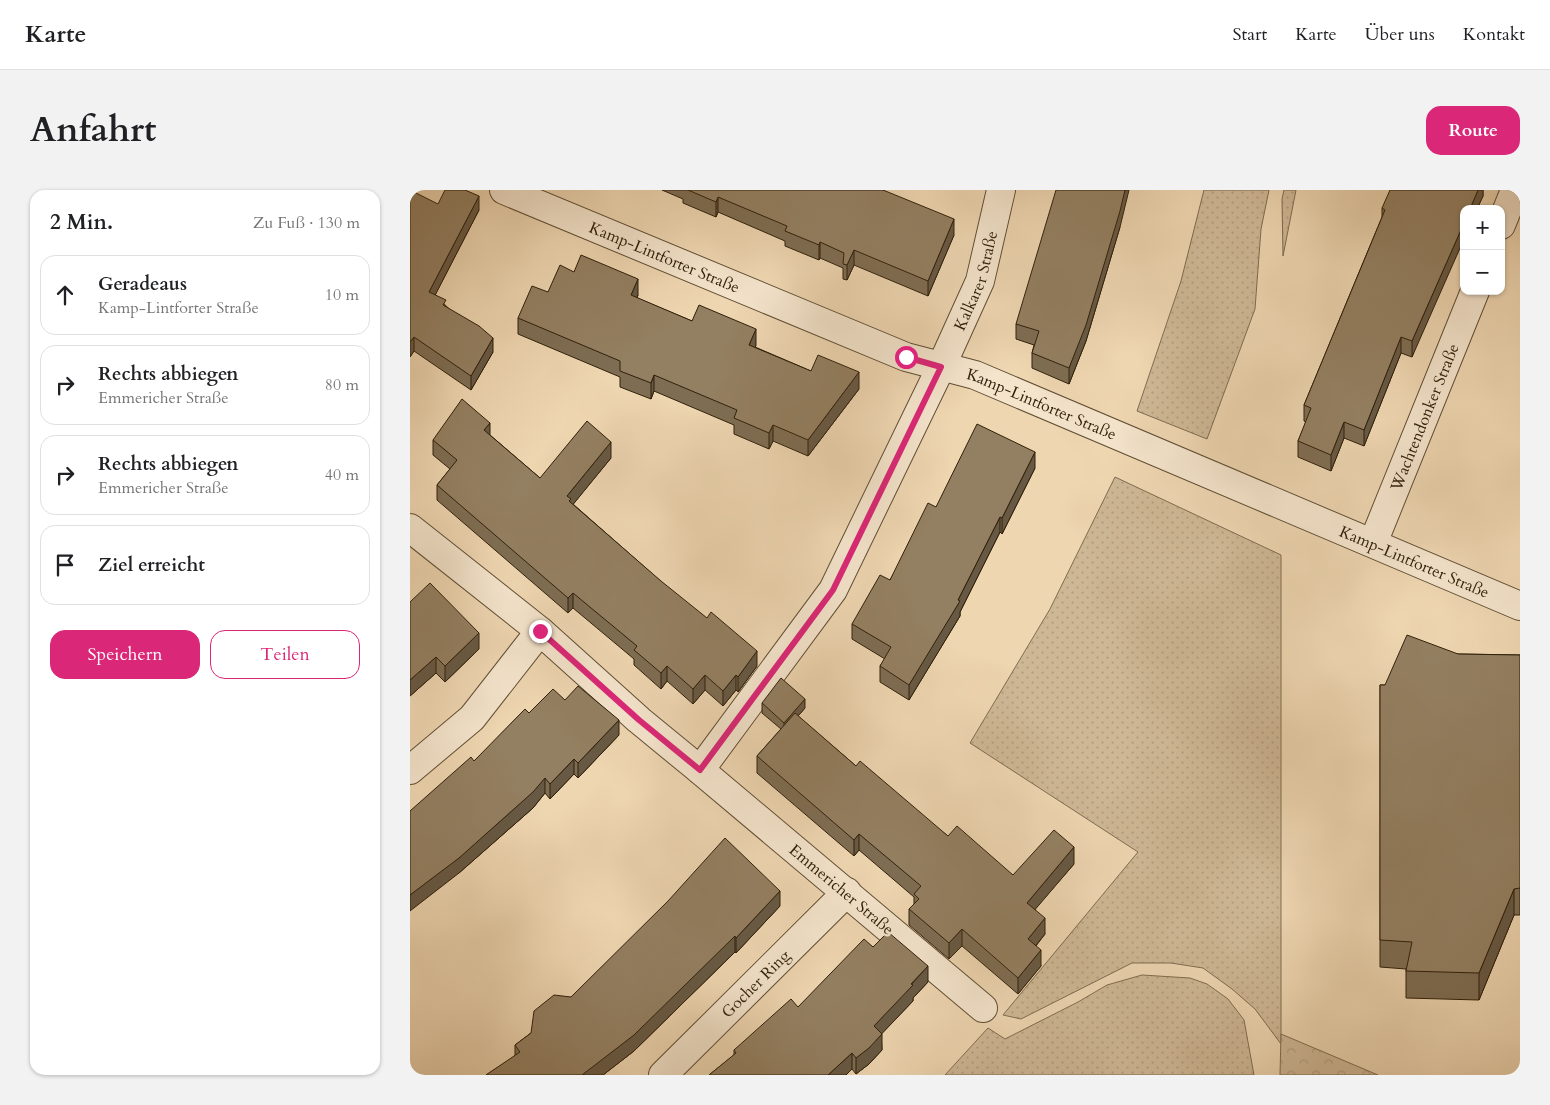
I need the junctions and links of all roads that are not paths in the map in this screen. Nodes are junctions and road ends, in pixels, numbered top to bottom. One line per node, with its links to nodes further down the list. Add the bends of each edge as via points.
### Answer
1 (504, 190): 6 (street, Kamp-Lintforter Straße, via 906,357)
2 (1001, 190): 6 (street, Kalkarer Straße, via 980,281)
3 (1516, 196): 4 (street)
4 (1505, 217)
5 (1472, 295): 8 (street, Wachtendonker Straße)
6 (941, 367): 8 (street, Kamp-Lintforter Straße, via 975,375); 12 (street, via 833,590)
7 (410, 528): 10 (street, Emmericher Straße)
8 (1374, 543): 9 (street, Kamp-Lintforter Straße)
9 (1520, 606)
10 (540, 631): 11 (street, via 472,718); 12 (street, Emmericher Straße)
11 (410, 770)
12 (700, 770): 13 (street, Emmericher Straße)
13 (847, 892): 14 (street, Emmericher Straße); 15 (street, Gocher Ring)
14 (983, 1008)
15 (663, 1075)

